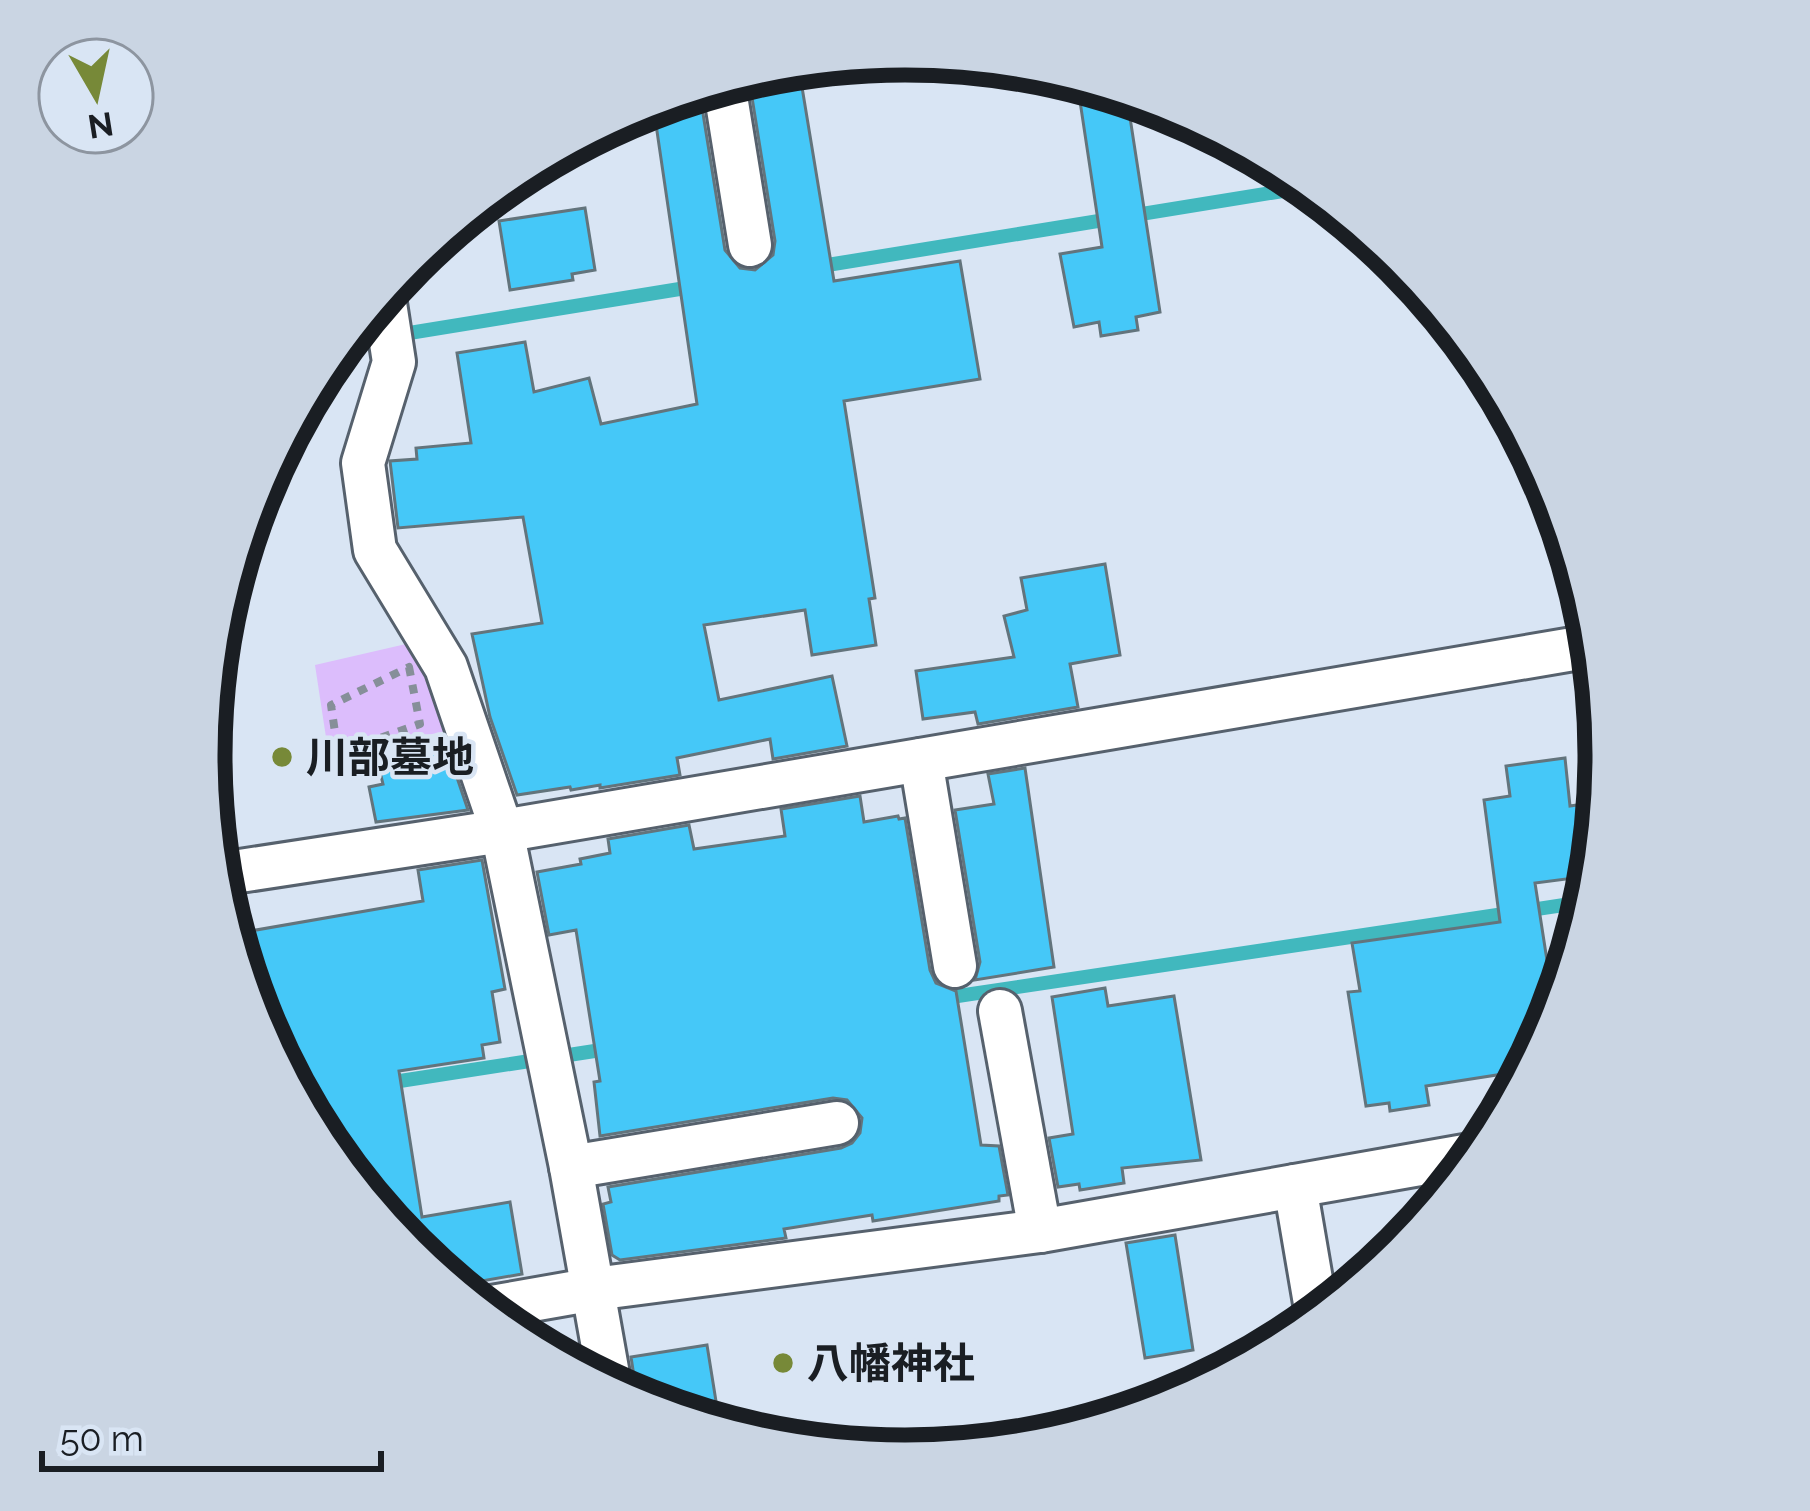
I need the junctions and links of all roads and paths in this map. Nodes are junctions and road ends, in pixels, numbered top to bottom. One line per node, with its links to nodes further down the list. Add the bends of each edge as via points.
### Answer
1 (726, 99): 2 (street)
2 (750, 245)
3 (387, 315): 7 (street, via 394,362 363,463 375,550 446,668)
4 (1577, 648): 6 (street)
5 (420, 724): 5 (path, via 409,667 331,705 337,746)
6 (922, 760): 7 (street); 9 (street)
7 (502, 831): 8 (street); 13 (street)
8 (235, 873)
9 (956, 966)
10 (1000, 1011): 15 (street)
11 (837, 1123): 13 (street)
12 (1454, 1158): 14 (street)
13 (571, 1167): 16 (street)
14 (1295, 1186): 15 (street); 17 (street)
15 (1040, 1231): 16 (street)
16 (594, 1289): 18 (street); 19 (street)
17 (1314, 1298)
18 (505, 1305)
19 (607, 1367)

